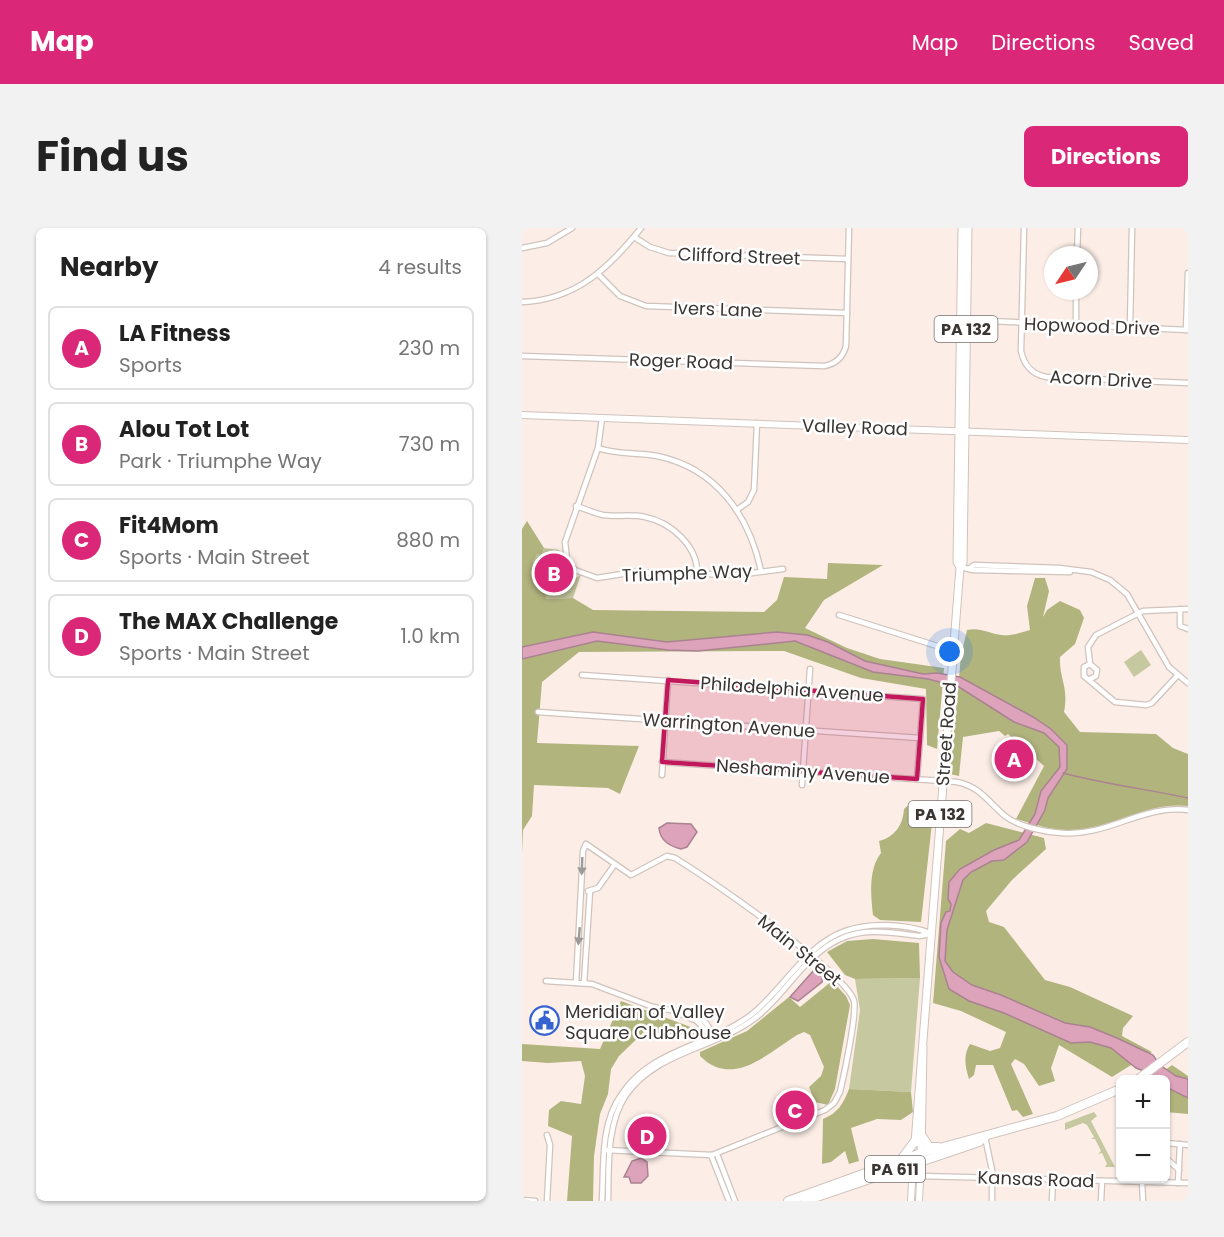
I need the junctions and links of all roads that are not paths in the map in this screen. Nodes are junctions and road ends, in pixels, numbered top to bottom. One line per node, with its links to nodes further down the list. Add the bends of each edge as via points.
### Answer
1 (572, 228): 11 (street, via 547,243)
2 (641, 228): 9 (street)
3 (849, 228): 12 (street)
4 (962, 228): 18 (main road, Street Road / PA 132)
5 (968, 228): 18 (main road, Street Road / PA 132)
6 (1024, 228): 19 (street, Acorn Drive)
7 (1078, 228): 10 (street)
8 (1132, 228): 21 (street)
9 (634, 237): 12 (street, Clifford Street, via 674,254); 14 (street)
10 (1077, 246)
11 (522, 248)
12 (848, 260): 17 (street)
13 (1188, 273): 22 (street)
14 (599, 275): 16 (street, via 568,292); 17 (street, Ivers Lane, via 620,296 646,306)
15 (1076, 300): 20 (street)
16 (522, 302)
17 (847, 313): 23 (street, Roger Road, via 846,346 838,359 824,366)
18 (963, 320): 19 (street, Hopwood Drive); 28 (main road, Street Road / PA 132)
19 (1022, 322): 20 (street, Hopwood Drive); 24 (street, Acorn Drive, via 1023,358 1039,376)
20 (1076, 325): 21 (street, Hopwood Drive)
21 (1130, 327): 22 (street, Hopwood Drive)
22 (1187, 330)
23 (522, 356)
24 (1188, 383)
25 (522, 415): 26 (street, Valley Road)
26 (602, 418): 27 (street, Valley Road); 30 (street, Triumphe Way)
27 (757, 423): 28 (street, Valley Road); 32 (street, via 754,490 748,502)
28 (962, 430): 29 (street, Valley Road); 33 (main road, Street Road / PA 132, via 957,562)
29 (1188, 440)
30 (598, 448): 31 (street, Triumphe Way); 32 (street, via 681,464 715,484)
31 (576, 506): 36 (street, via 601,514 645,517 666,525 689,547); 36 (street, Triumphe Way, via 565,547 569,563 579,573 597,578 634,572)
32 (738, 509): 35 (street, via 750,532)
33 (960, 567): 39 (street, via 1059,568 1098,574 1118,584); 42 (main road, Street Road / PA 132)
34 (783, 569): 35 (street, Triumphe Way)
35 (761, 571): 36 (street, Triumphe Way)
36 (697, 574)
37 (1180, 609): 38 (street); 39 (street); 41 (street, via 1180,626)
38 (1188, 609)
39 (1138, 613): 43 (street, via 1093,638 1088,647); 46 (street)
40 (839, 615): 42 (street)
41 (1188, 629)
42 (953, 651): 59 (main road, Street Road / PA 132)
43 (1090, 664): 47 (street, via 1097,673); 47 (street, via 1083,673)
44 (810, 669): 50 (street)
45 (582, 675): 48 (street, Philadelphia Avenue)
46 (1177, 676): 47 (street, via 1155,701 1146,705 1114,702); 49 (street)
47 (1090, 679)
48 (668, 680): 50 (street, Philadelphia Avenue); 52 (street)
49 (1188, 683)
50 (808, 690): 53 (street); 54 (street, Philadelphia Avenue, via 923,699)
51 (538, 712): 52 (street, Warrington Avenue)
52 (665, 721): 53 (street, Warrington Avenue); 55 (street)
53 (805, 730): 54 (street, Warrington Avenue); 56 (street)
54 (920, 738): 58 (street, Philadelphia Avenue)
55 (662, 762): 56 (street, Neshaminy Avenue); 57 (street)
56 (802, 771): 58 (street, Neshaminy Avenue); 60 (street)
57 (662, 776)
58 (917, 779): 59 (street, Neshaminy Avenue)
59 (943, 781): 61 (street, Neshaminy Avenue, via 974,787 1019,824 1060,833 1083,833 1159,810); 65 (main road, Street Road / PA 132)
60 (802, 785)
61 (1188, 810)
62 (615, 864): 63 (street, one-way to 63, via 586,844); 64 (street, via 600,886); 66 (street, Main Street, via 631,875 667,856 675,858)
63 (583, 888): 64 (street); 68 (street, one-way to 68)
64 (590, 891): 69 (street)
65 (930, 933): 66 (street, via 884,926 857,928 831,937); 77 (main road, Street Road / PA 132)
66 (811, 957): 70 (street, via 757,1017); 84 (street, Main Street, via 846,988 854,1004 838,1096 825,1110)
67 (546, 981): 68 (street)
68 (576, 983): 69 (street)
69 (584, 983): 70 (street, via 696,1015 706,1023)
70 (713, 1038): 82 (street, via 663,1062 638,1081 618,1111)
71 (1188, 1042): 72 (highway)
72 (1144, 1075)
73 (1116, 1091): 74 (highway, PA 611, via 1073,1110)
74 (996, 1134): 76 (highway, PA 611); 83 (street)
75 (547, 1135): 102 (street)
76 (985, 1137): 81 (highway, PA 611); 83 (street); 86 (highway, PA 611, via 979,1142)
77 (918, 1139): 81 (highway); 86 (main road, Street Road / PA 132); 87 (highway)
78 (1170, 1143): 79 (street)
79 (1180, 1144): 80 (street); 90 (street)
80 (1188, 1144)
81 (938, 1148): 86 (highway, PA 611)
82 (608, 1150): 85 (street, Main Street); 103 (street); 104 (street)
83 (989, 1150): 91 (street)
84 (717, 1154): 85 (street, Main Street); 106 (street)
85 (711, 1155): 105 (street)
86 (917, 1158): 87 (highway, PA 611); 89 (highway, PA 611); 92 (street, Street Road)
87 (901, 1160): 107 (highway, PA 611)
88 (1170, 1162): 90 (street)
89 (893, 1170): 92 (highway); 108 (highway, PA 611)
90 (1179, 1170): 98 (street)
91 (993, 1177): 92 (street, Kansas Road); 93 (street, Kansas Road); 111 (street)
92 (916, 1178): 109 (street, Street Road); 110 (street, Street Road)
93 (1053, 1179): 94 (street, Kansas Road); 112 (street)
94 (1102, 1181): 95 (street, Kansas Road); 113 (street)
95 (1116, 1181)
96 (1142, 1183): 114 (street)
97 (1170, 1183): 98 (street, Kansas Road)
98 (1178, 1183): 99 (street, Kansas Road)
99 (1188, 1183)
100 (522, 1200): 101 (street)
101 (535, 1201)
102 (547, 1201)
103 (602, 1201)
104 (608, 1201)
105 (729, 1201)
106 (735, 1201)
107 (788, 1201)
108 (805, 1201)
109 (911, 1201)
110 (919, 1201)
111 (992, 1201)
112 (1052, 1201)
113 (1101, 1201)
114 (1143, 1201)

